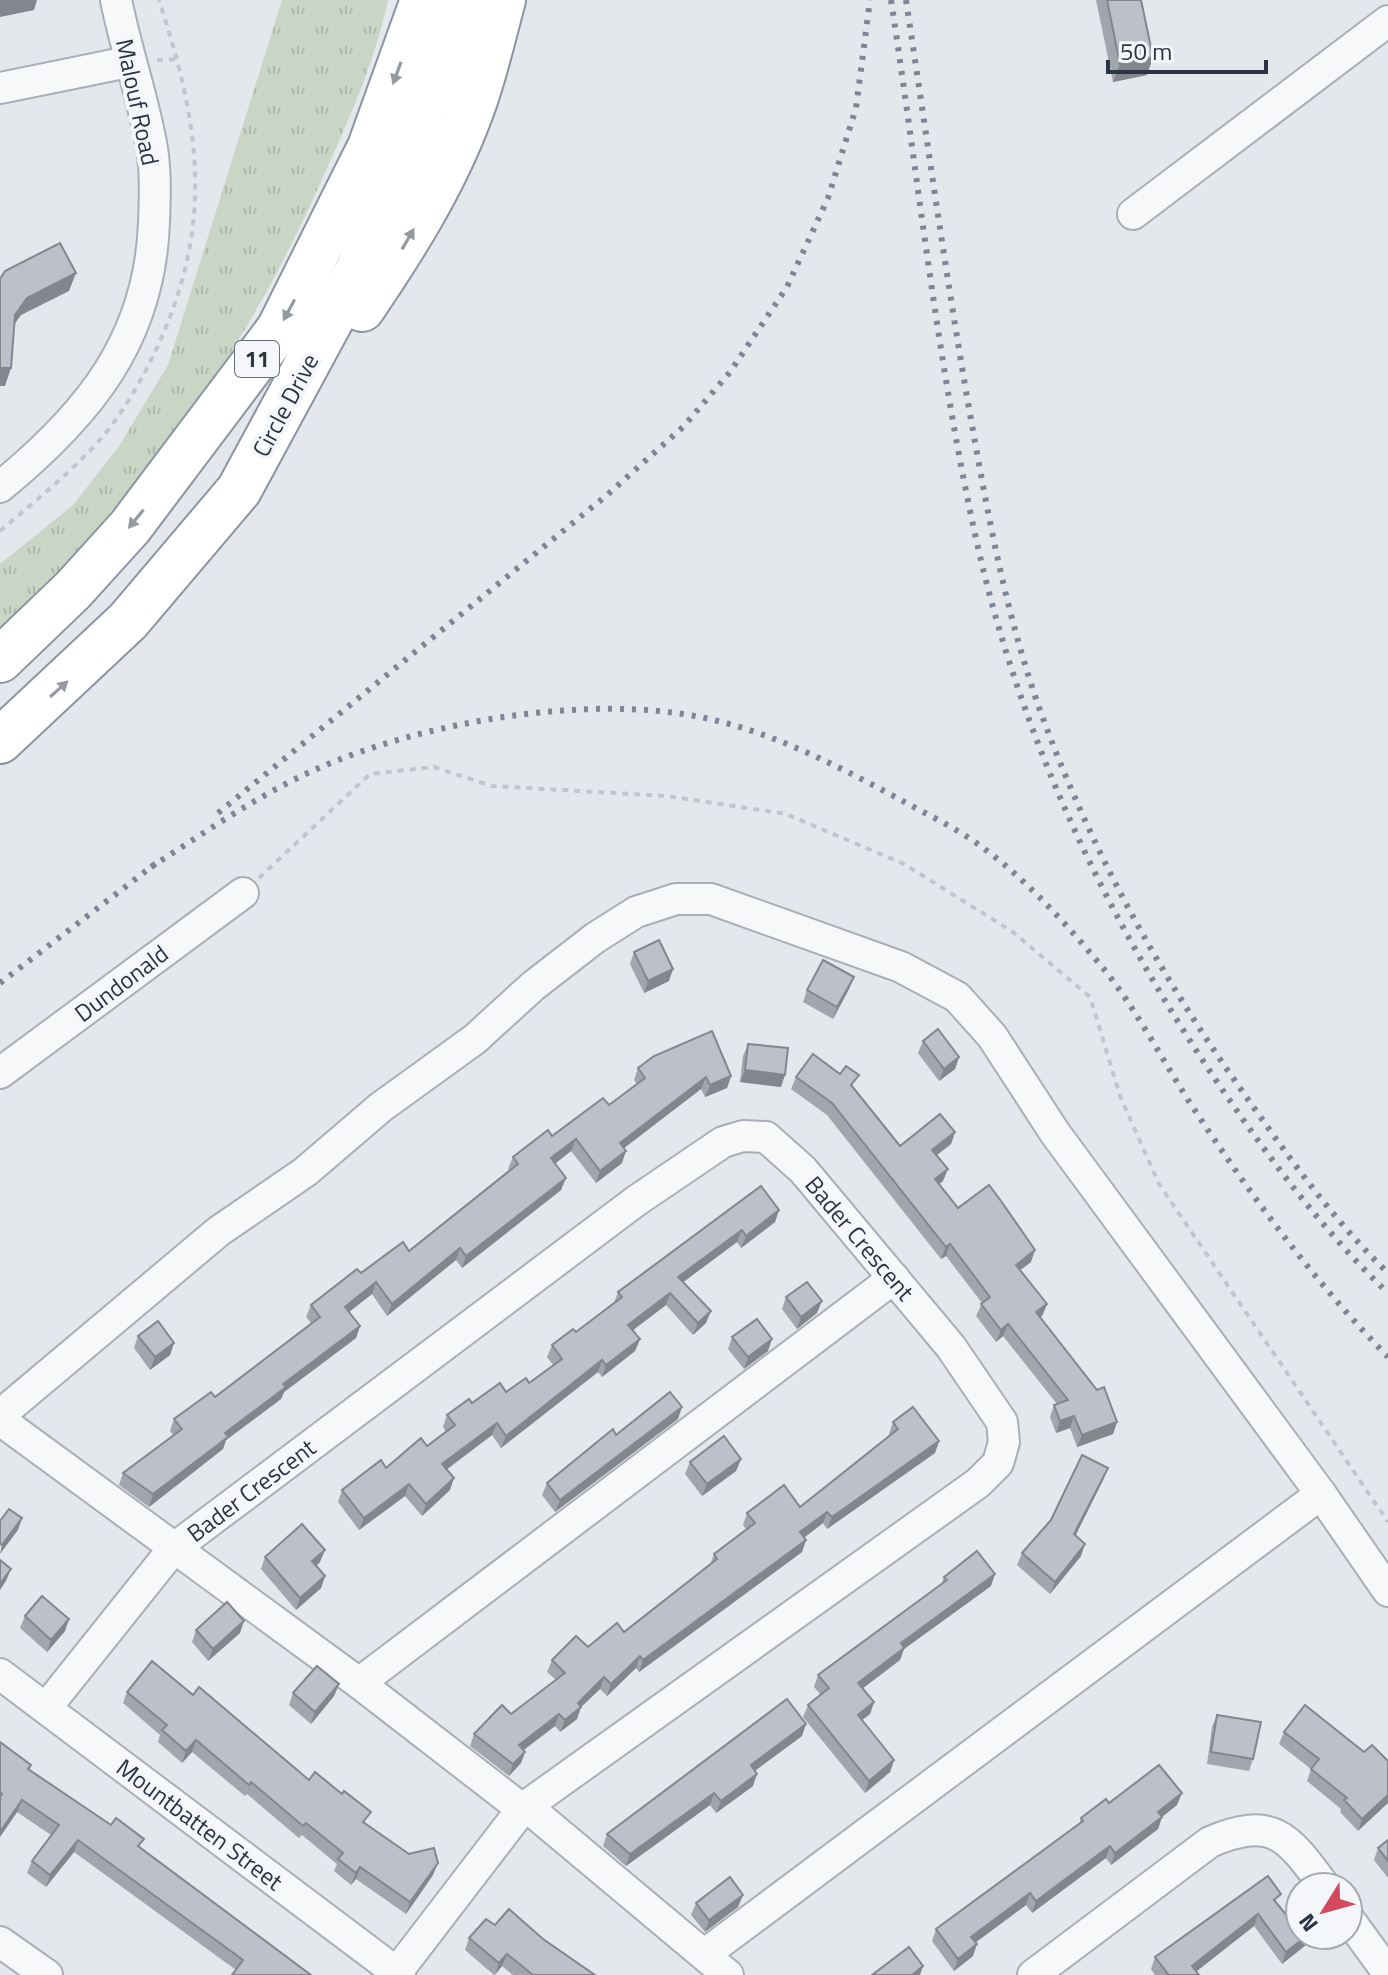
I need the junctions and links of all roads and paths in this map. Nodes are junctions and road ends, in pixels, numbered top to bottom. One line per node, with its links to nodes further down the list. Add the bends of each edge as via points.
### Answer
1 (116, 0): 6 (street, Malouf Road)
2 (423, 0): 11 (highway, Circle Drive / 11, one-way to 11, via 370,147 279,329 130,527)
3 (463, 0): 10 (highway, Circle Drive / 11, via 431,95 359,268)
4 (503, 0): 10 (highway, one-way to 4, via 398,256 444,176 475,100)
5 (1388, 21): 8 (street)
6 (128, 62): 7 (street); 9 (street, Malouf Road, via 151,144 155,201 149,276 120,356 91,400 51,444)
7 (0, 88)
8 (1133, 214)
9 (0, 487)
10 (239, 490): 12 (highway, Circle Drive / 11, one-way to 10, via 128,621)
11 (0, 660)
12 (0, 741)
13 (243, 893): 14 (street, Dundonald); 18 (path, via 370,774 434,767 492,786 667,796 786,814 904,864 1013,932 1090,997 1120,1096 1159,1184)
14 (0, 1073)
15 (894, 1278): 19 (street, Bader Crescent, via 784,1151 766,1137 723,1142 636,1201); 22 (street); 24 (street, Bader Crescent, via 951,1347 1002,1422 998,1463 978,1483)
16 (0, 1418): 17 (street, via 219,1231 305,1172 595,938 636,912 676,899 711,899 901,967 957,997 992,1036 1055,1133); 19 (street)
17 (1321, 1494): 20 (street); 28 (street)
18 (1388, 1522)
19 (173, 1549): 22 (street); 23 (street, Bader Crescent)
20 (1388, 1591)
21 (0, 1674): 23 (street, Mountbatten Street)
22 (359, 1683): 24 (street)
23 (46, 1708): 30 (street, Mountbatten Street)
24 (524, 1808): 28 (street); 30 (street, Bader Crescent)
25 (1312, 1871): 33 (street, via 1283,1837 1240,1829 1210,1842)
26 (1364, 1940): 29 (street)
27 (0, 1942): 31 (street)
28 (705, 1954): 32 (street)
29 (1388, 1973)
30 (399, 1974)
31 (47, 1975)
32 (728, 1975)
33 (1033, 1975)

